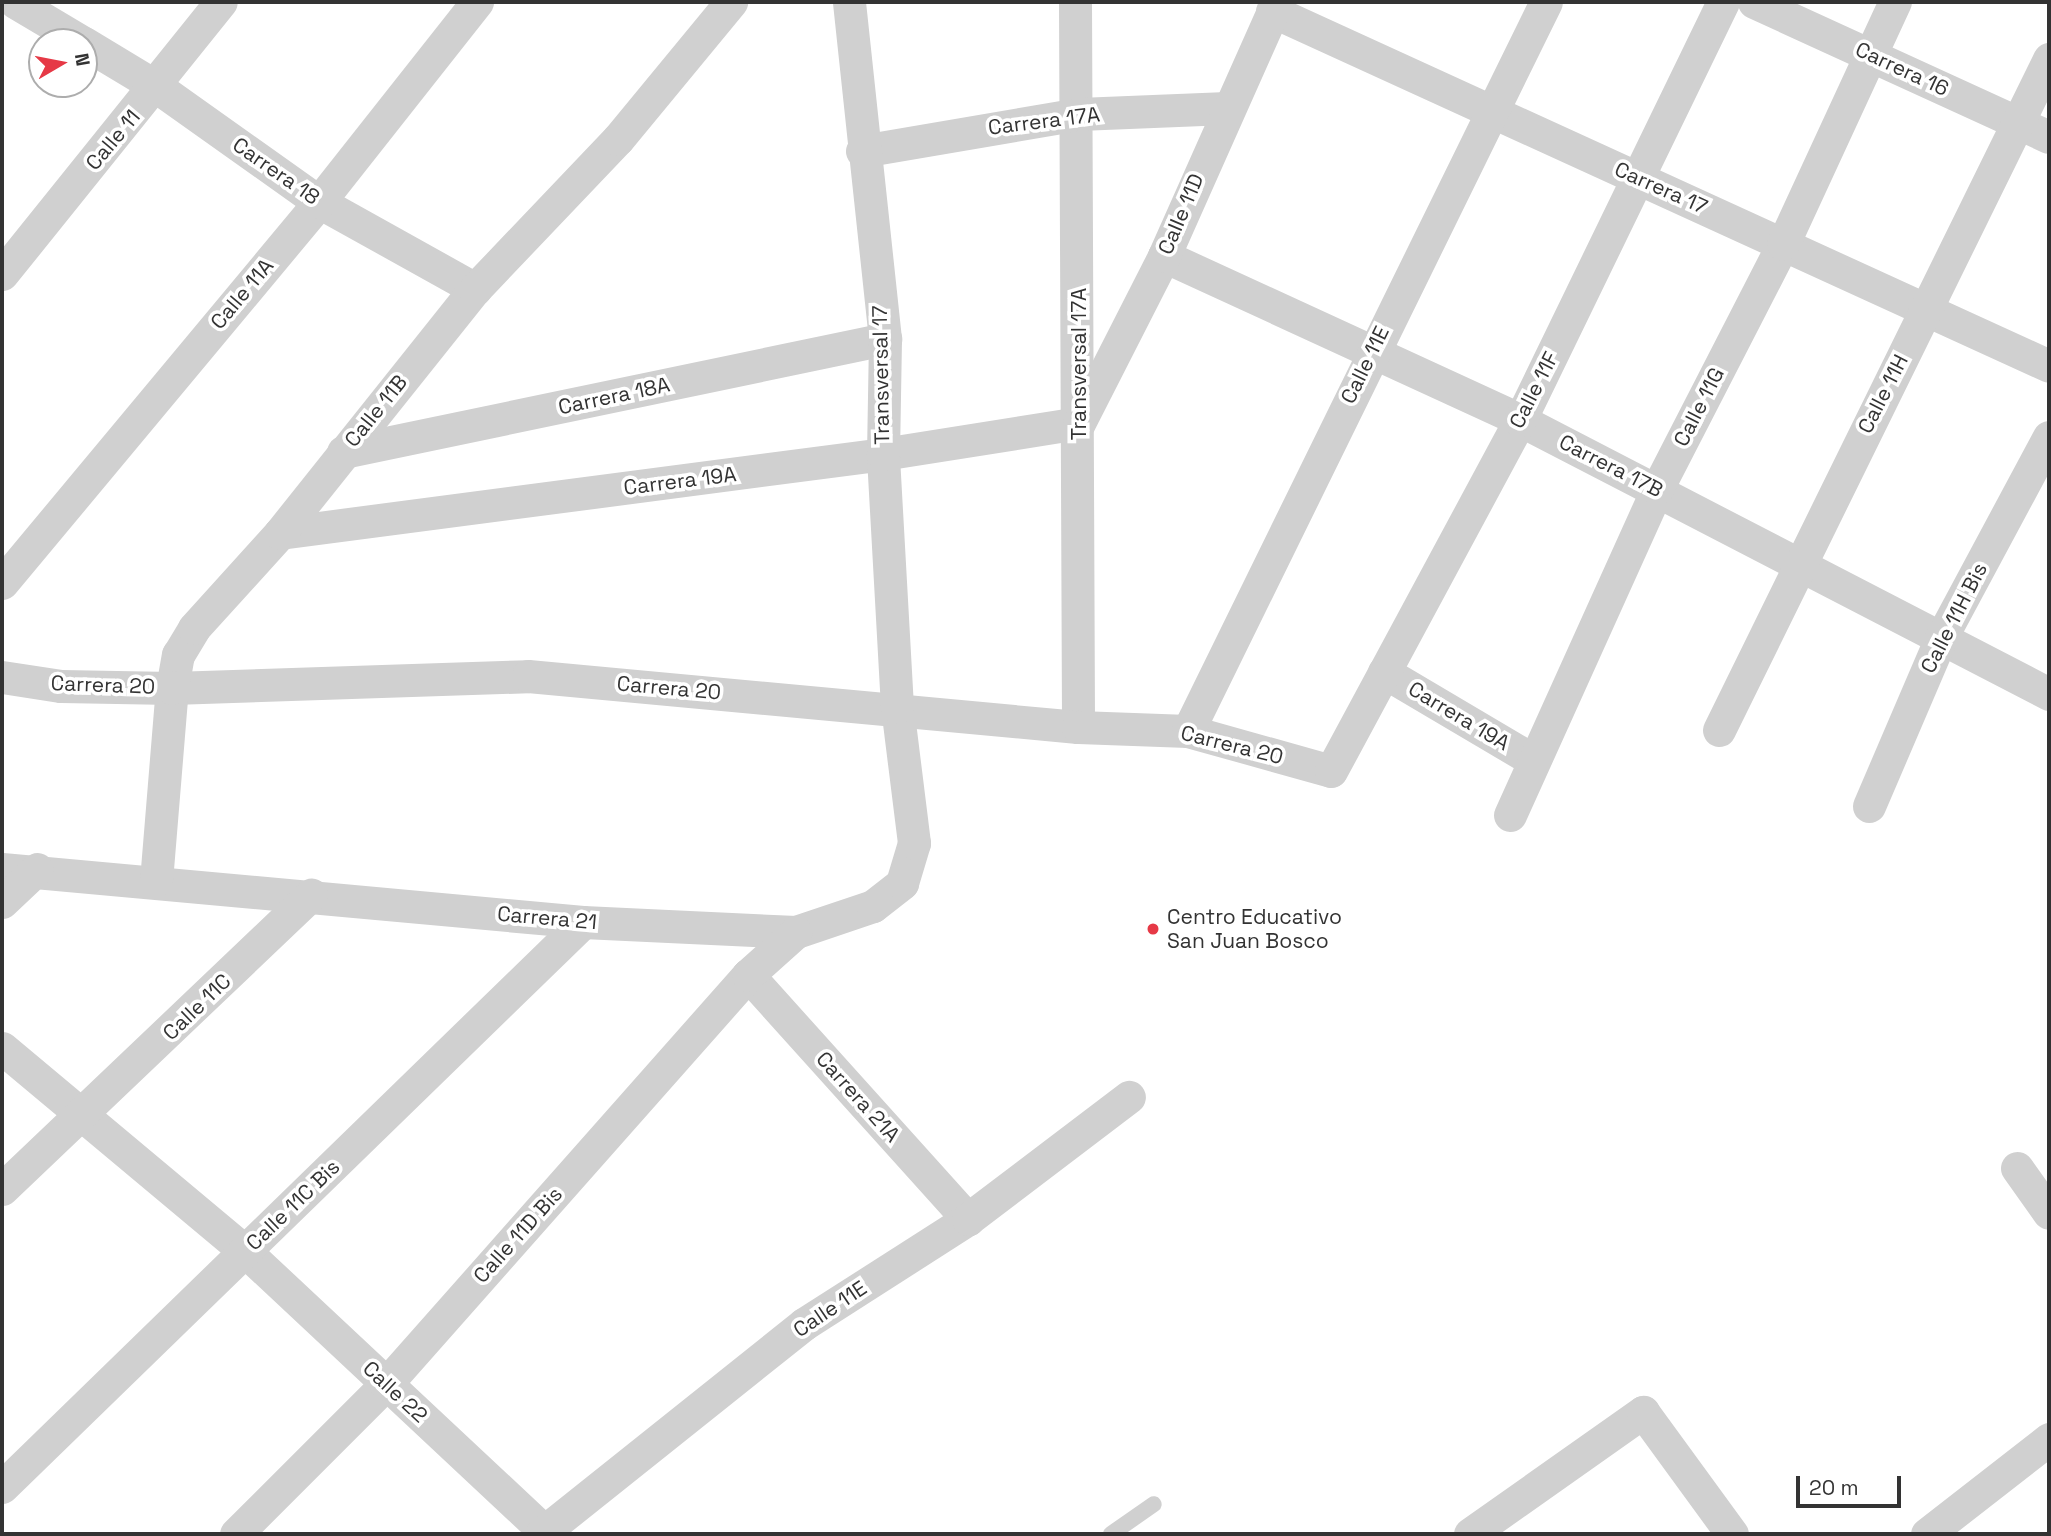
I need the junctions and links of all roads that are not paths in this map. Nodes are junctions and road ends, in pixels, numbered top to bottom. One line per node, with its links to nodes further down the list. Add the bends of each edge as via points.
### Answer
1 (15, 2): 12 (street, Carrera 18)
2 (221, 2): 16 (street, Calle 11)
3 (477, 2): 24 (street, Calle 11A)
4 (731, 2): 28 (street, Calle 11B, via 618,139)
5 (849, 2): 22 (street, Transversal 17)
6 (1075, 2): 19 (street, Transversal 17A)
7 (1546, 2): 18 (street, Calle 11E)
8 (1723, 2): 23 (street, Calle 11F)
9 (1754, 2): 14 (street, Carrera 16)
10 (1895, 2): 14 (street, Calle 11G)
11 (1275, 6): 17 (street, Calle 11D); 18 (street, Carrera 17)
12 (58, 28)
13 (98, 52): 16 (street, Carrera 18)
14 (1871, 55): 20 (street, Carrera 16); 25 (street, Calle 11G)
15 (2049, 60): 20 (street, Calle 11H)
16 (157, 87): 24 (street, Carrera 18); 27 (street, Calle 11)
17 (1227, 108): 19 (street, Carrera 17A); 26 (street, Calle 11D)
18 (1491, 113): 23 (street, Carrera 17); 31 (street, Calle 11E)
19 (1079, 114): 22 (street, Carrera 17A); 34 (street, Transversal 17A)
20 (2020, 124): 21 (street, Carrera 16); 29 (street, Calle 11H)
21 (2049, 137)
22 (862, 151): 30 (street, Transversal 17)
23 (1640, 178): 25 (street, Carrera 17); 33 (street, Calle 11F)
24 (319, 202): 28 (street, Carrera 18); 41 (street, Calle 11A)
25 (1783, 244): 29 (street, Carrera 17); 38 (street, Calle 11G)
26 (1164, 256): 31 (street, Carrera 17B); 34 (street, Calle 11D)
27 (2, 274)
28 (475, 289): 36 (street, Calle 11B)
29 (1927, 309): 32 (street, Carrera 17); 40 (street, Calle 11H)
30 (885, 339): 36 (street, Carrera 18A); 37 (street, Transversal 17)
31 (1370, 353): 33 (street, Carrera 17B); 50 (street, Calle 11E)
32 (2049, 366)
33 (1520, 420): 38 (street, Carrera 17B); 43 (street, Calle 11F)
34 (1079, 423): 37 (street, Carrera 19A); 48 (street, Transversal 17A)
35 (2049, 437): 42 (street, Calle 11H Bis)
36 (343, 452): 39 (street, Calle 11B)
37 (883, 454): 39 (street, Carrera 19A); 47 (street, Transversal 17)
38 (1657, 489): 40 (street, Carrera 17B); 51 (street, Calle 11G)
39 (280, 533): 45 (street, Calle 11B, via 194,628 178,655)
40 (1796, 566): 42 (street, Carrera 17B); 49 (street, Calle 11H)
41 (2, 583)
42 (1941, 638): 46 (street, Carrera 17B); 53 (street, Calle 11H Bis)
43 (1384, 672): 51 (street, Carrera 19A); 52 (street, Calle 11F)
44 (2, 677): 45 (street, Carrera 20, via 61,686)
45 (172, 688): 47 (street, Carrera 20, via 528,676); 57 (street, Calle 11B)
46 (2049, 694)
47 (897, 707): 48 (street, Carrera 20); 61 (street, Carrera 21, via 914,843 902,883 873,906)
48 (1078, 727): 50 (street, Carrera 20)
49 (1719, 730)
50 (1188, 731): 52 (street, Carrera 20)
51 (1533, 760): 54 (street, Calle 11G)
52 (1331, 771)
53 (1869, 806)
54 (1510, 815)
55 (2, 869): 56 (street, Carrera 21)
56 (37, 869): 57 (street, Carrera 21); 59 (street)
57 (156, 881): 58 (street, Carrera 21)
58 (311, 895): 60 (street, Carrera 21); 65 (street, Calle 11C, via 166,1037)
59 (2, 902)
60 (583, 922): 61 (street, Carrera 21); 70 (street, Calle 11C Bis)
61 (796, 932): 62 (street, Calle 11D Bis)
62 (748, 975): 69 (street, Carrera 21A); 71 (street, Calle 11D Bis)
63 (2, 1048): 65 (street)
64 (1129, 1097): 69 (street, Calle 11E)
65 (79, 1112): 67 (street, Calle 11C); 70 (street, Calle 22)
66 (2017, 1168): 68 (street)
67 (2, 1189)
68 (2049, 1213)
69 (968, 1219): 75 (street, Calle 11E, via 804,1324)
70 (246, 1252): 71 (street, Calle 22); 73 (street, Calle 11C Bis)
71 (386, 1384): 75 (street, Calle 22); 76 (street, Calle 11D Bis)
72 (2049, 1439): 80 (street)
73 (2, 1487)
74 (1154, 1504): 77 (lane)
75 (542, 1533)
76 (236, 1534)
77 (1111, 1534)
78 (1470, 1534): 79 (street, via 1643,1412)
79 (1732, 1534)
80 (1927, 1534)

